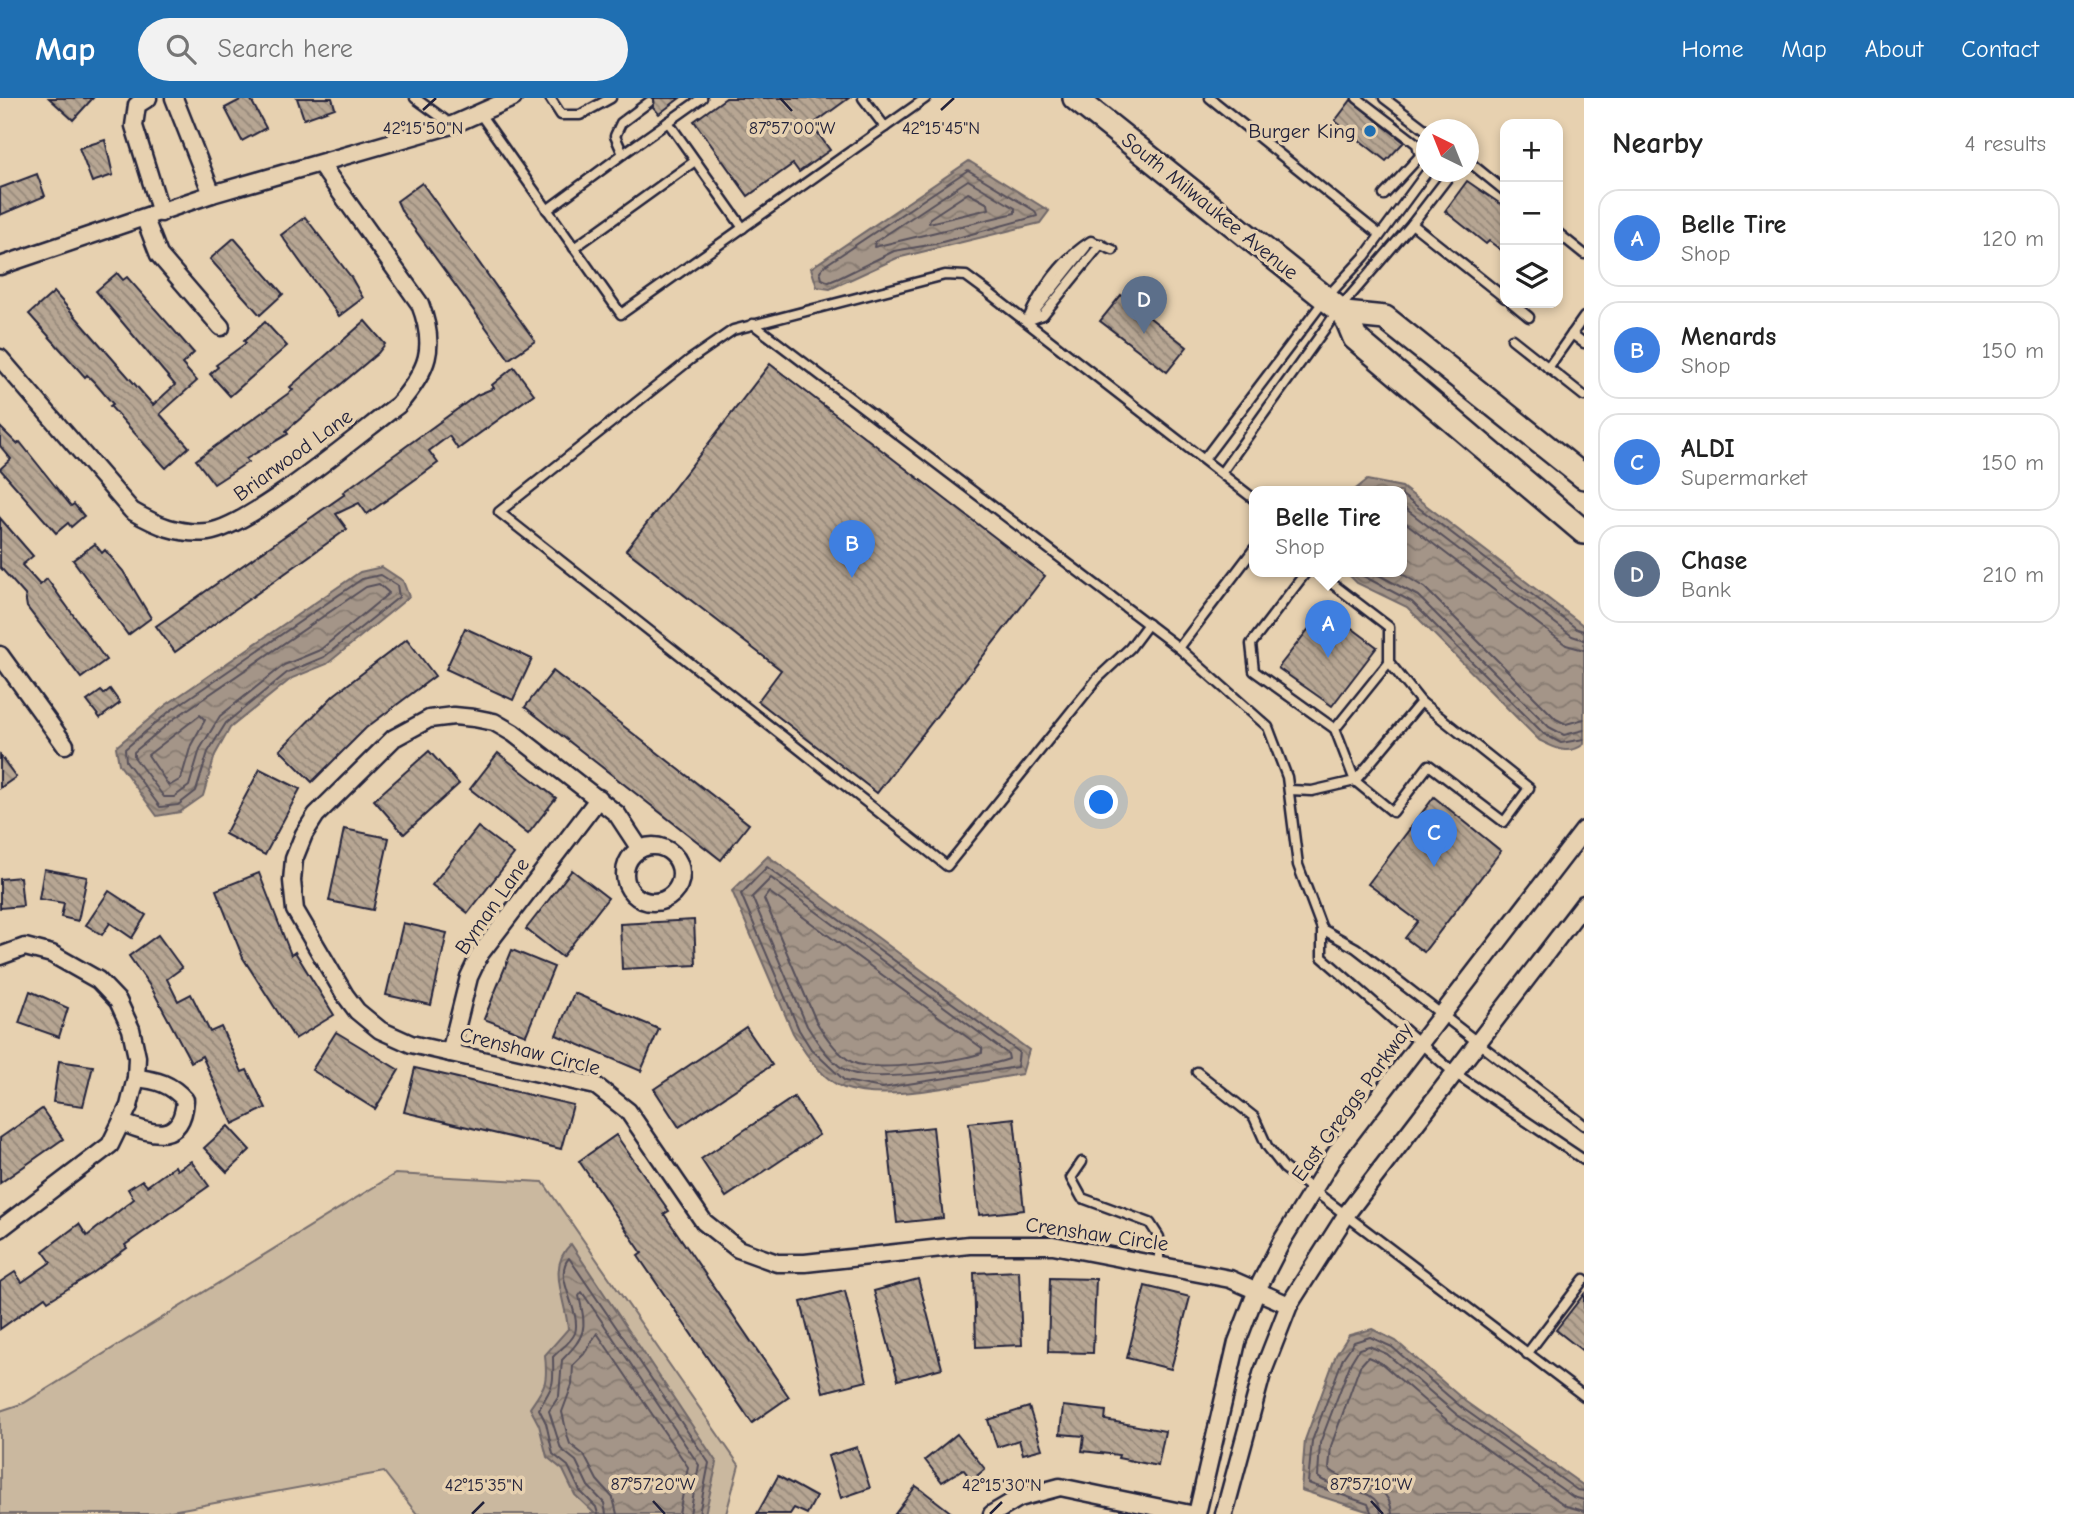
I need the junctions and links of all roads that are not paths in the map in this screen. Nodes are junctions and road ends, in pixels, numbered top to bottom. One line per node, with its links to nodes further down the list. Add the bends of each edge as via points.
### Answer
1 (148, 98): 30 (street, via 137,105 134,126)
2 (174, 98): 27 (street)
3 (415, 98): 18 (lane)
4 (513, 98): 15 (street)
5 (550, 98): 6 (lane, via 561,114 580,115)
6 (611, 98)
7 (702, 98): 16 (lane)
8 (863, 98): 19 (lane)
9 (926, 98): 19 (lane)
10 (1075, 98): 42 (main road, South Milwaukee Avenue)
11 (1210, 98): 34 (lane)
12 (1357, 98): 28 (lane, via 1417,144 1420,156)
13 (1384, 98): 17 (lane)
14 (649, 102): 20 (lane, via 621,122 615,136)
15 (480, 114): 18 (street); 29 (lane)
16 (668, 122): 20 (lane); 21 (lane)
17 (1416, 122)
18 (452, 125): 22 (street)
19 (884, 127): 33 (lane)
20 (623, 154): 29 (lane)
21 (695, 161): 33 (lane); 37 (lane)
22 (321, 165): 27 (street); 52 (street, Briarwood Lane, via 420,304 429,329 428,360 398,405 228,527 208,532 158,527 132,511)
23 (1479, 170): 26 (lane)
24 (1419, 182): 34 (lane)
25 (1444, 182): 32 (lane)
26 (1500, 187)
27 (212, 194): 30 (street)
28 (1384, 195)
29 (547, 210): 37 (lane)
30 (161, 213): 31 (street)
31 (145, 219): 40 (street); 48 (street, via 159,255)
32 (1412, 224): 41 (lane); 42 (lane)
33 (743, 228): 37 (lane, via 621,314)
34 (1379, 234): 42 (lane)
35 (1563, 237): 39 (lane)
36 (1101, 244): 38 (lane); 46 (lane, via 1043,315); 46 (lane, via 1091,241 1074,252 1037,300)
37 (574, 248)
38 (1113, 250)
39 (1584, 254)
40 (0, 266)
41 (1500, 294)
42 (1337, 307): 55 (lane); 56 (lane); 57 (main road, via 1385,318); 59 (main road, South Milwaukee Avenue, via 1355,338)
43 (1518, 308): 44 (lane)
44 (1530, 317)
45 (1584, 317): 49 (lane)
46 (1027, 321): 47 (lane, via 966,276 945,275); 55 (lane)
47 (753, 324): 63 (lane); 63 (lane, via 733,330 691,359 499,512 947,866 1098,678)
48 (221, 327)
49 (1572, 334): 51 (lane); 53 (lane)
50 (1512, 339): 53 (lane)
51 (1584, 343)
52 (0, 358)
53 (1548, 368): 54 (lane)
54 (1584, 396)
55 (1205, 458): 56 (lane)
56 (1222, 472): 58 (lane)
57 (1583, 473)
58 (1249, 494)
59 (1584, 532)
60 (1249, 557): 64 (lane)
61 (1302, 577): 68 (lane, via 1251,644 1254,671)
62 (1324, 577): 66 (lane, via 1390,627)
63 (1148, 624): 64 (lane)
64 (1179, 648): 71 (lane, via 1268,727)
65 (0, 655): 69 (street)
66 (1389, 662): 67 (lane); 68 (lane)
67 (1421, 702): 70 (lane); 70 (lane, via 1529,788 1504,822 1429,765 1393,812)
68 (1335, 729): 70 (lane)
69 (65, 745)
70 (1355, 781): 71 (lane, via 1312,791)
71 (1289, 790): 76 (lane, via 1298,865)
72 (599, 798): 74 (street, Crenshaw Circle, via 617,814); 81 (street, Byman Lane, via 480,954 469,977); 81 (street, Crenshaw Circle, via 494,722 454,716 429,719 394,738 316,815 304,834 292,868 295,909 345,995 380,1030 411,1044)
73 (1584, 830): 78 (street, East Greggs Parkway)
74 (640, 849)
75 (1584, 904): 79 (street)
76 (1322, 929): 78 (lane, via 1356,948); 80 (lane, via 1322,957)
77 (0, 956): 84 (street, via 25,947 52,954 98,980 118,1001 131,1029)
78 (1443, 1014): 79 (lane); 80 (street, East Greggs Parkway)
79 (1477, 1042): 83 (street); 86 (lane)
80 (1419, 1045): 83 (lane); 89 (street, East Greggs Parkway)
81 (450, 1053): 92 (street, Crenshaw Circle, via 596,1086 628,1111 704,1222 738,1249 777,1264 1014,1243 1053,1245)
82 (1197, 1072): 89 (lane, via 1254,1117 1284,1168)
83 (1454, 1072): 87 (lane); 90 (street)
84 (136, 1078): 85 (street); 85 (street, via 174,1088 186,1100 184,1116 170,1131 156,1135)
85 (122, 1123): 91 (street, via 110,1145)
86 (1584, 1125)
87 (1584, 1160)
88 (1082, 1162): 92 (lane, via 1071,1178 1082,1198 1150,1223 1159,1237)
89 (1312, 1190): 90 (lane); 94 (street, East Greggs Parkway)
90 (1346, 1216): 95 (street); 96 (lane)
91 (0, 1229)
92 (1159, 1265): 94 (street, Crenshaw Circle, via 1205,1272)
93 (1584, 1279): 96 (lane)
94 (1258, 1290): 95 (street, Crenshaw Circle); 100 (street, East Greggs Parkway, via 1224,1388)
95 (1289, 1306): 101 (street, via 1262,1374)
96 (1527, 1354): 97 (lane)
97 (1584, 1396)
98 (992, 1514): 99 (street, via 1018,1498 1060,1487)
99 (1190, 1514)
100 (1197, 1514)
101 (1224, 1514)

